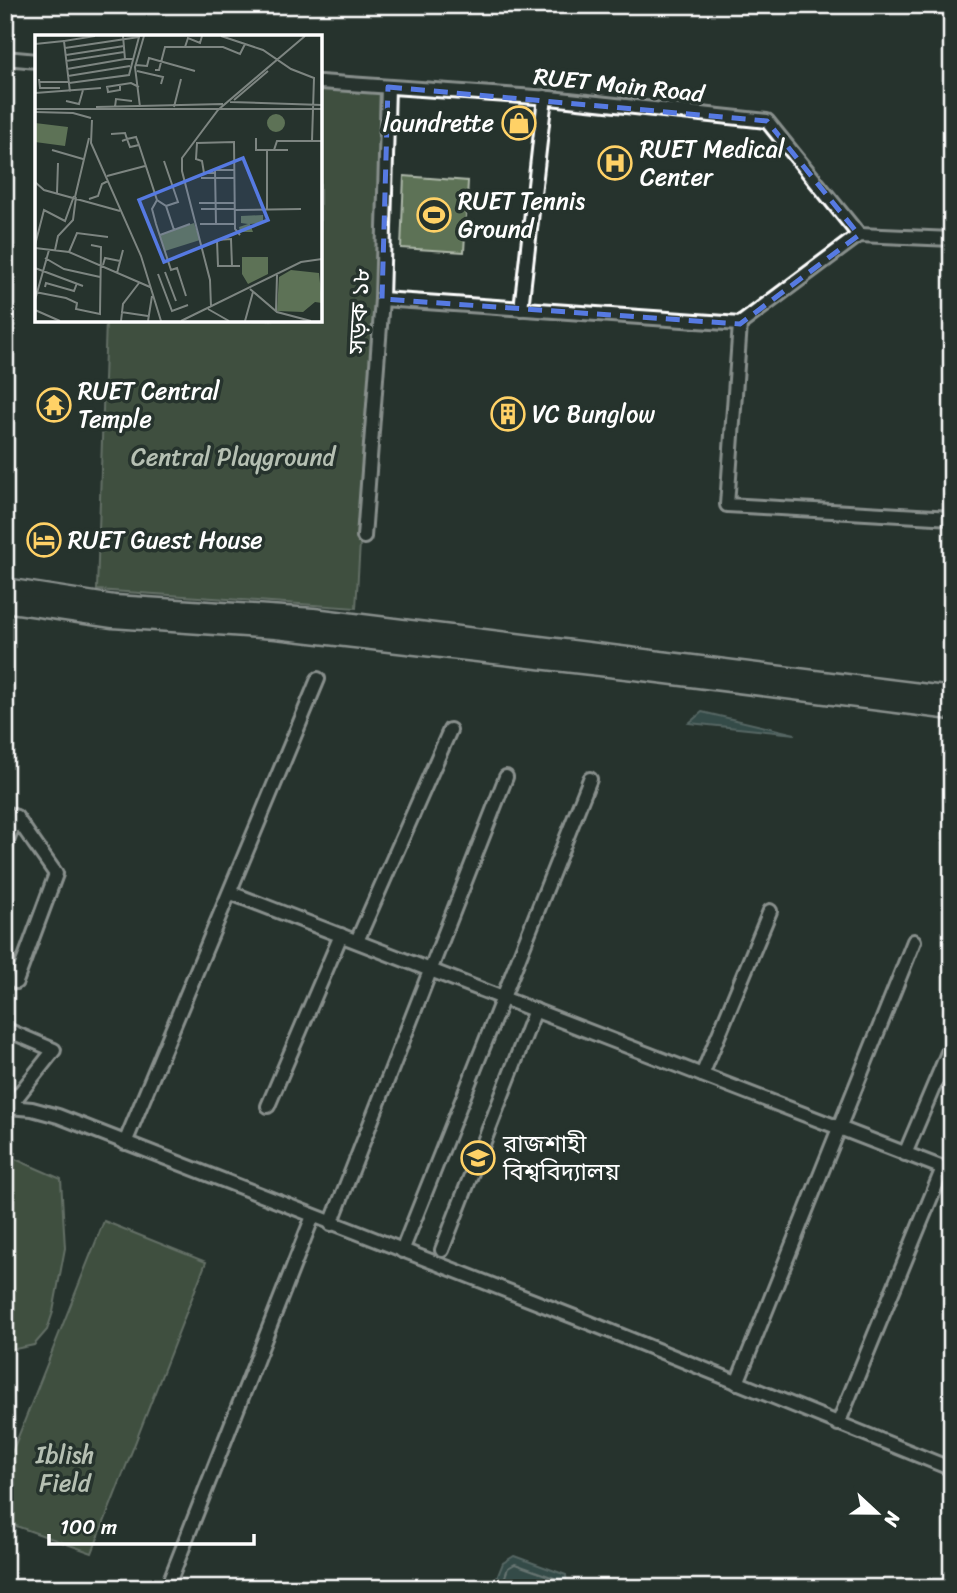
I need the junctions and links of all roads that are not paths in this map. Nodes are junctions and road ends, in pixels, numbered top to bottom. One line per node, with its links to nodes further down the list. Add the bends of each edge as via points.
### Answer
1 (5, 58): 2 (street)
2 (35, 61)
3 (322, 82): 4 (street, RUET Main Road)
4 (387, 87): 5 (street, RUET Main Road); 8 (street, সড়ক ১৮)
5 (545, 97): 6 (street, RUET Main Road, via 767,121); 9 (street)
6 (859, 235): 7 (street); 10 (street)
7 (952, 239)
8 (382, 299): 9 (street); 12 (street, সড়ক ১৮)
9 (521, 309): 10 (street)
10 (740, 324): 11 (street, via 727,505)
11 (952, 518)
12 (364, 537)
13 (5, 588): 16 (main road, via 114,605 313,618)
14 (5, 602): 17 (main road, via 113,618 276,629)
15 (318, 679): 23 (street)
16 (952, 697)
17 (952, 710)
18 (450, 730): 27 (street)
19 (506, 777): 28 (street)
20 (590, 779): 30 (street)
21 (11, 815): 22 (street); 29 (street, via 56,874)
22 (5, 846)
23 (231, 893): 25 (street); 38 (street)
24 (770, 911): 34 (street)
25 (341, 935): 27 (street); 35 (street)
26 (914, 941): 37 (street)
27 (357, 942): 28 (street)
28 (430, 970): 30 (street); 41 (street)
29 (16, 982)
30 (503, 998): 31 (street); 43 (street)
31 (535, 1010): 34 (street); 42 (street)
32 (5, 1029): 36 (street, via 54,1050)
33 (952, 1043): 39 (street)
34 (702, 1075): 37 (street)
35 (268, 1106)
36 (7, 1108): 38 (street, via 58,1116)
37 (839, 1128): 39 (street); 44 (street)
38 (125, 1143): 40 (street)
39 (905, 1154): 45 (street, via 943,1168)
40 (313, 1216): 41 (street); 47 (street)
41 (331, 1224): 43 (street)
42 (442, 1250)
43 (402, 1251): 44 (street)
44 (737, 1383): 45 (street)
45 (838, 1424): 46 (street)
46 (952, 1469)
47 (167, 1588)

